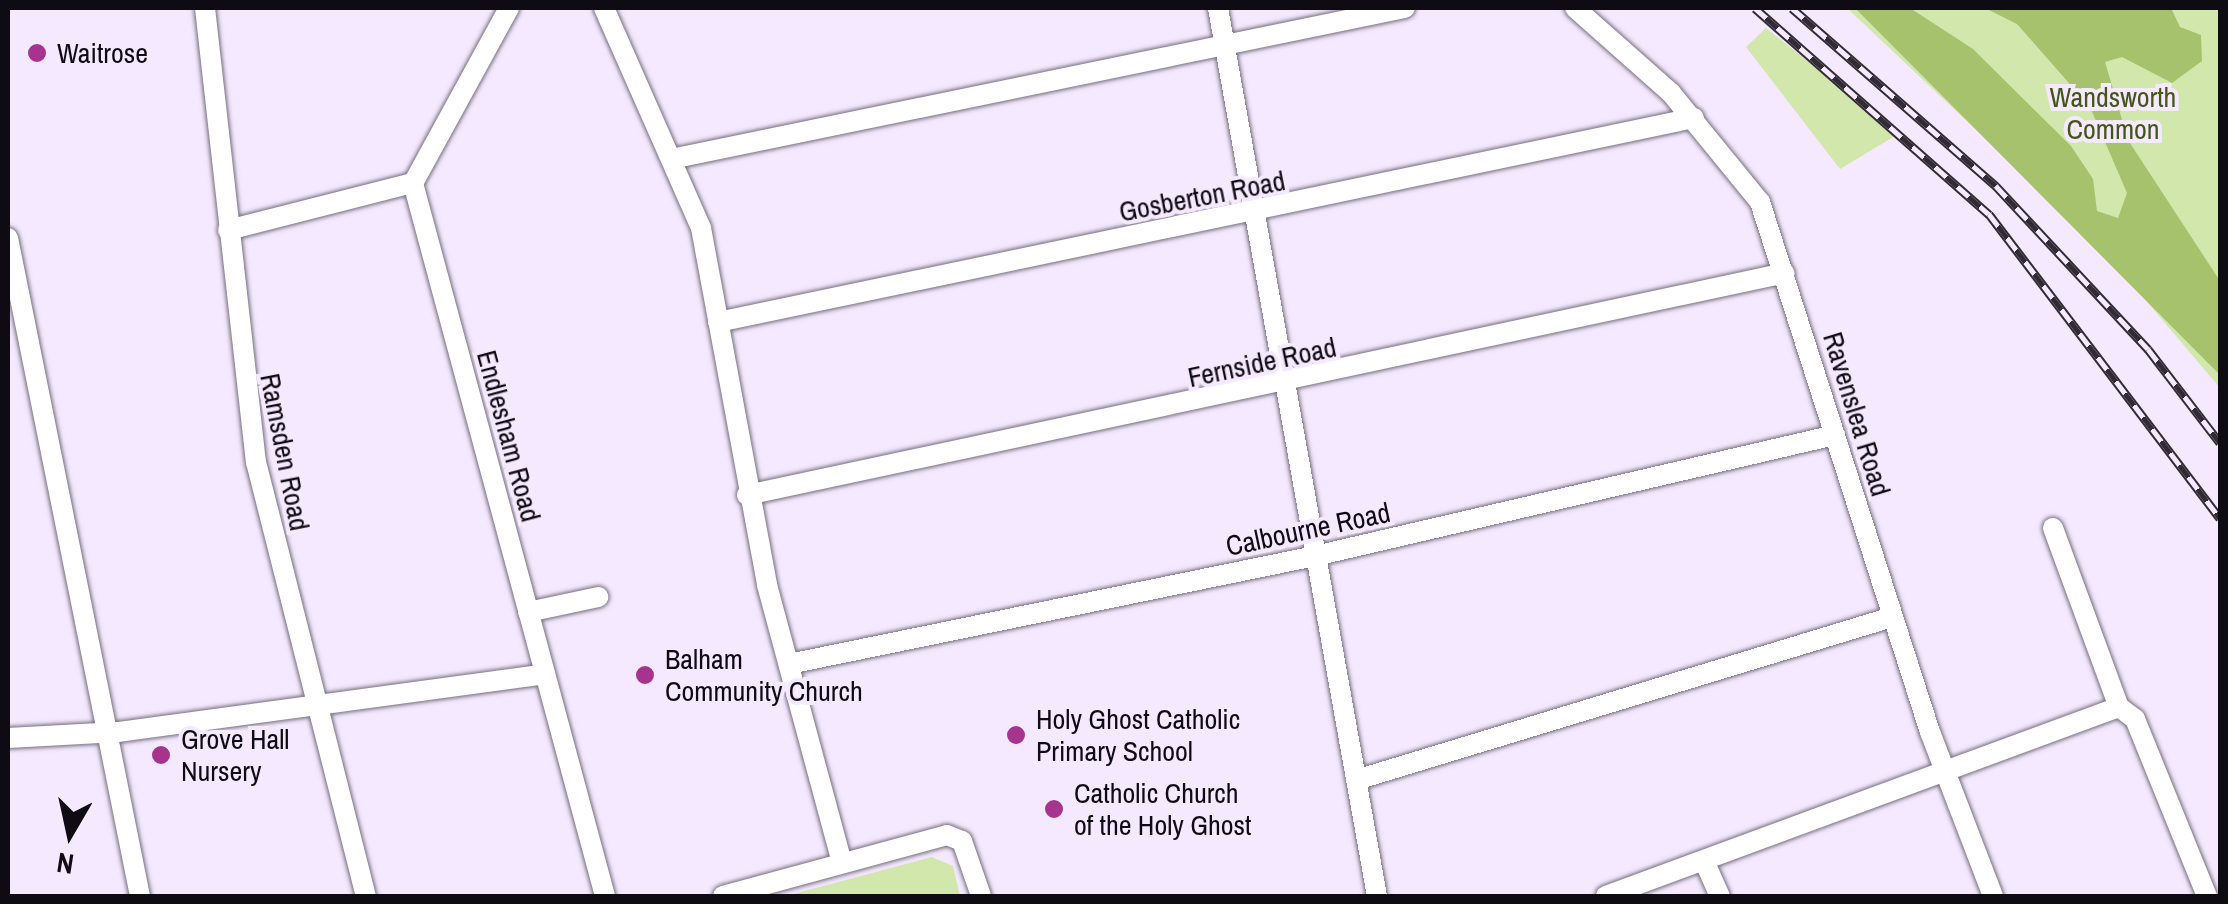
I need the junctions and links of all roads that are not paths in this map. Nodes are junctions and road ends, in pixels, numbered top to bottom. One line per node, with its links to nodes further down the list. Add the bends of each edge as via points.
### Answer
1 (205, 8): 12 (street, Ramsden Road)
2 (509, 8): 10 (street)
3 (604, 8): 9 (street)
4 (1218, 8): 7 (street)
5 (1405, 8): 7 (street)
6 (1574, 8): 8 (street, Ravenslea Road)
7 (1225, 45): 9 (street); 11 (street)
8 (1694, 118): 11 (street, Gosberton Road); 14 (street, Ravenslea Road, via 1760,202)
9 (676, 158): 16 (street, via 701,228)
10 (413, 184): 12 (street); 23 (street, Endlesham Road)
11 (1255, 213): 16 (street, Gosberton Road); 17 (street)
12 (228, 230): 27 (street, Ramsden Road, via 256,462)
13 (8, 238): 15 (street)
14 (1785, 273): 17 (street, Fernside Road); 18 (street, Ravenslea Road)
15 (15, 308): 29 (street)
16 (718, 322): 19 (street)
17 (1285, 386): 19 (street, Fernside Road); 21 (street)
18 (1835, 435): 21 (street, Calbourne Road); 24 (street, Ravenslea Road)
19 (748, 495): 25 (street)
20 (2054, 528): 28 (street)
21 (1315, 556): 25 (street, Calbourne Road); 32 (street)
22 (598, 597): 23 (street)
23 (528, 612): 26 (street, Endlesham Road)
24 (1892, 617): 31 (street, Ravenslea Road); 32 (street)
25 (790, 664): 33 (street)
26 (546, 674): 27 (street); 37 (street, Endlesham Road)
27 (313, 701): 29 (street); 36 (street, Ramsden Road)
28 (2119, 707): 31 (street); 44 (street, via 2135,720)
29 (107, 731): 30 (street); 35 (street)
30 (8, 738)
31 (1943, 771): 34 (street); 43 (street, Ravenslea Road)
32 (1356, 780): 40 (street)
33 (842, 863): 38 (street); 39 (street, via 953,835)
34 (1706, 865): 41 (street); 42 (street)
35 (140, 896)
36 (366, 896)
37 (605, 896)
38 (723, 896)
39 (981, 896)
40 (1376, 896)
41 (1606, 896)
42 (1720, 896)
43 (1993, 896)
44 (2206, 896)

